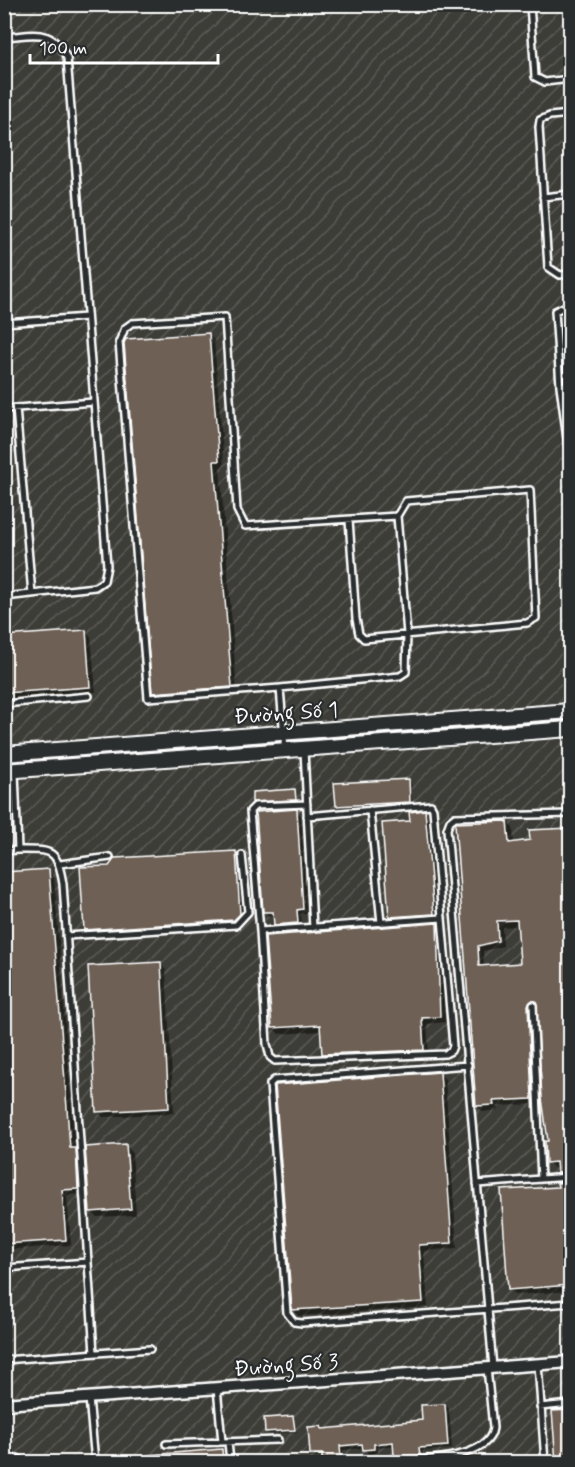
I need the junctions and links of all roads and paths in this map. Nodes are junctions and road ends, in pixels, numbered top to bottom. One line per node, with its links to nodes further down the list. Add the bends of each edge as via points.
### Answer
1 (530, 4): 3 (lane, via 535,77 545,82)
2 (4, 37): 9 (lane, via 45,34 58,42 67,58)
3 (570, 79)
4 (570, 114): 6 (lane, via 540,120)
5 (570, 194): 6 (lane)
6 (543, 197): 7 (lane, via 548,267 560,275)
7 (570, 274)
8 (570, 304): 12 (lane, via 555,311)
9 (87, 317): 10 (lane); 13 (lane)
10 (4, 323)
11 (570, 385): 12 (lane)
12 (560, 386): 16 (lane)
13 (94, 402): 14 (lane); 19 (lane, via 107,566 104,581 95,588)
14 (16, 408): 15 (lane); 19 (lane)
15 (4, 409)
16 (570, 461)
17 (397, 516): 18 (lane); 21 (lane); 21 (lane, via 406,501 530,490 532,494 536,618 527,624)
18 (349, 520): 21 (lane, via 359,634 364,639); 22 (lane, via 251,527 239,518 225,317 132,323 125,328 119,342 148,698)
19 (32, 594): 20 (lane)
20 (4, 597)
21 (407, 634): 22 (lane, via 406,672 400,676)
22 (280, 688): 27 (lane)
23 (89, 696): 24 (lane)
24 (4, 704)
25 (570, 711): 27 (street, Đường Số 1)
26 (570, 729): 28 (street, Đường Số 1)
27 (283, 734): 29 (lane); 30 (street, Đường Số 1)
28 (303, 748): 29 (street, Đường Số 1); 32 (lane)
29 (285, 750): 31 (street, Đường Số 1)
30 (4, 754)
31 (10, 771): 36 (lane)
32 (307, 804): 35 (lane); 44 (lane, via 255,806 250,811)
33 (370, 810): 35 (lane); 41 (lane, via 427,805 434,808); 42 (lane)
34 (570, 814): 47 (lane, via 504,814 450,821 447,830)
35 (307, 816): 43 (lane)
36 (18, 849): 37 (lane); 40 (lane, via 48,850)
37 (4, 851)
38 (242, 855): 45 (lane, via 248,912 236,925)
39 (110, 856): 40 (lane)
40 (60, 864): 45 (lane)
41 (442, 918): 42 (lane); 44 (lane, via 453,1046 445,1054 275,1061 267,1044)
42 (381, 922): 43 (lane)
43 (313, 928): 44 (lane)
44 (260, 931)
45 (66, 936): 51 (lane)
46 (533, 1005): 49 (lane)
47 (468, 1065): 50 (lane); 54 (lane, via 274,1080 270,1084 287,1313 294,1322)
48 (570, 1177): 49 (lane)
49 (541, 1179): 50 (lane)
50 (477, 1184): 54 (lane)
51 (88, 1262): 52 (lane); 56 (lane)
52 (4, 1268)
53 (570, 1303): 54 (lane)
54 (486, 1310): 60 (lane)
55 (150, 1349): 56 (lane)
56 (94, 1353): 57 (lane)
57 (4, 1360)
58 (570, 1362): 59 (street, Đường Số 3)
59 (538, 1364): 60 (street, Đường Số 3); 65 (lane)
60 (490, 1368): 61 (street, Đường Số 3); 73 (lane, via 494,1428 488,1441 468,1455)
61 (217, 1388): 62 (street, Đường Số 3); 67 (lane)
62 (89, 1398): 63 (street, Đường Số 3); 71 (lane)
63 (4, 1404)
64 (570, 1404): 65 (lane)
65 (540, 1407): 74 (lane)
66 (278, 1440): 67 (lane)
67 (225, 1442): 68 (lane); 72 (lane)
68 (166, 1444)
69 (4, 1459): 70 (lane)
70 (26, 1462)
71 (95, 1462)
72 (230, 1462)
73 (376, 1462)
74 (545, 1462)

